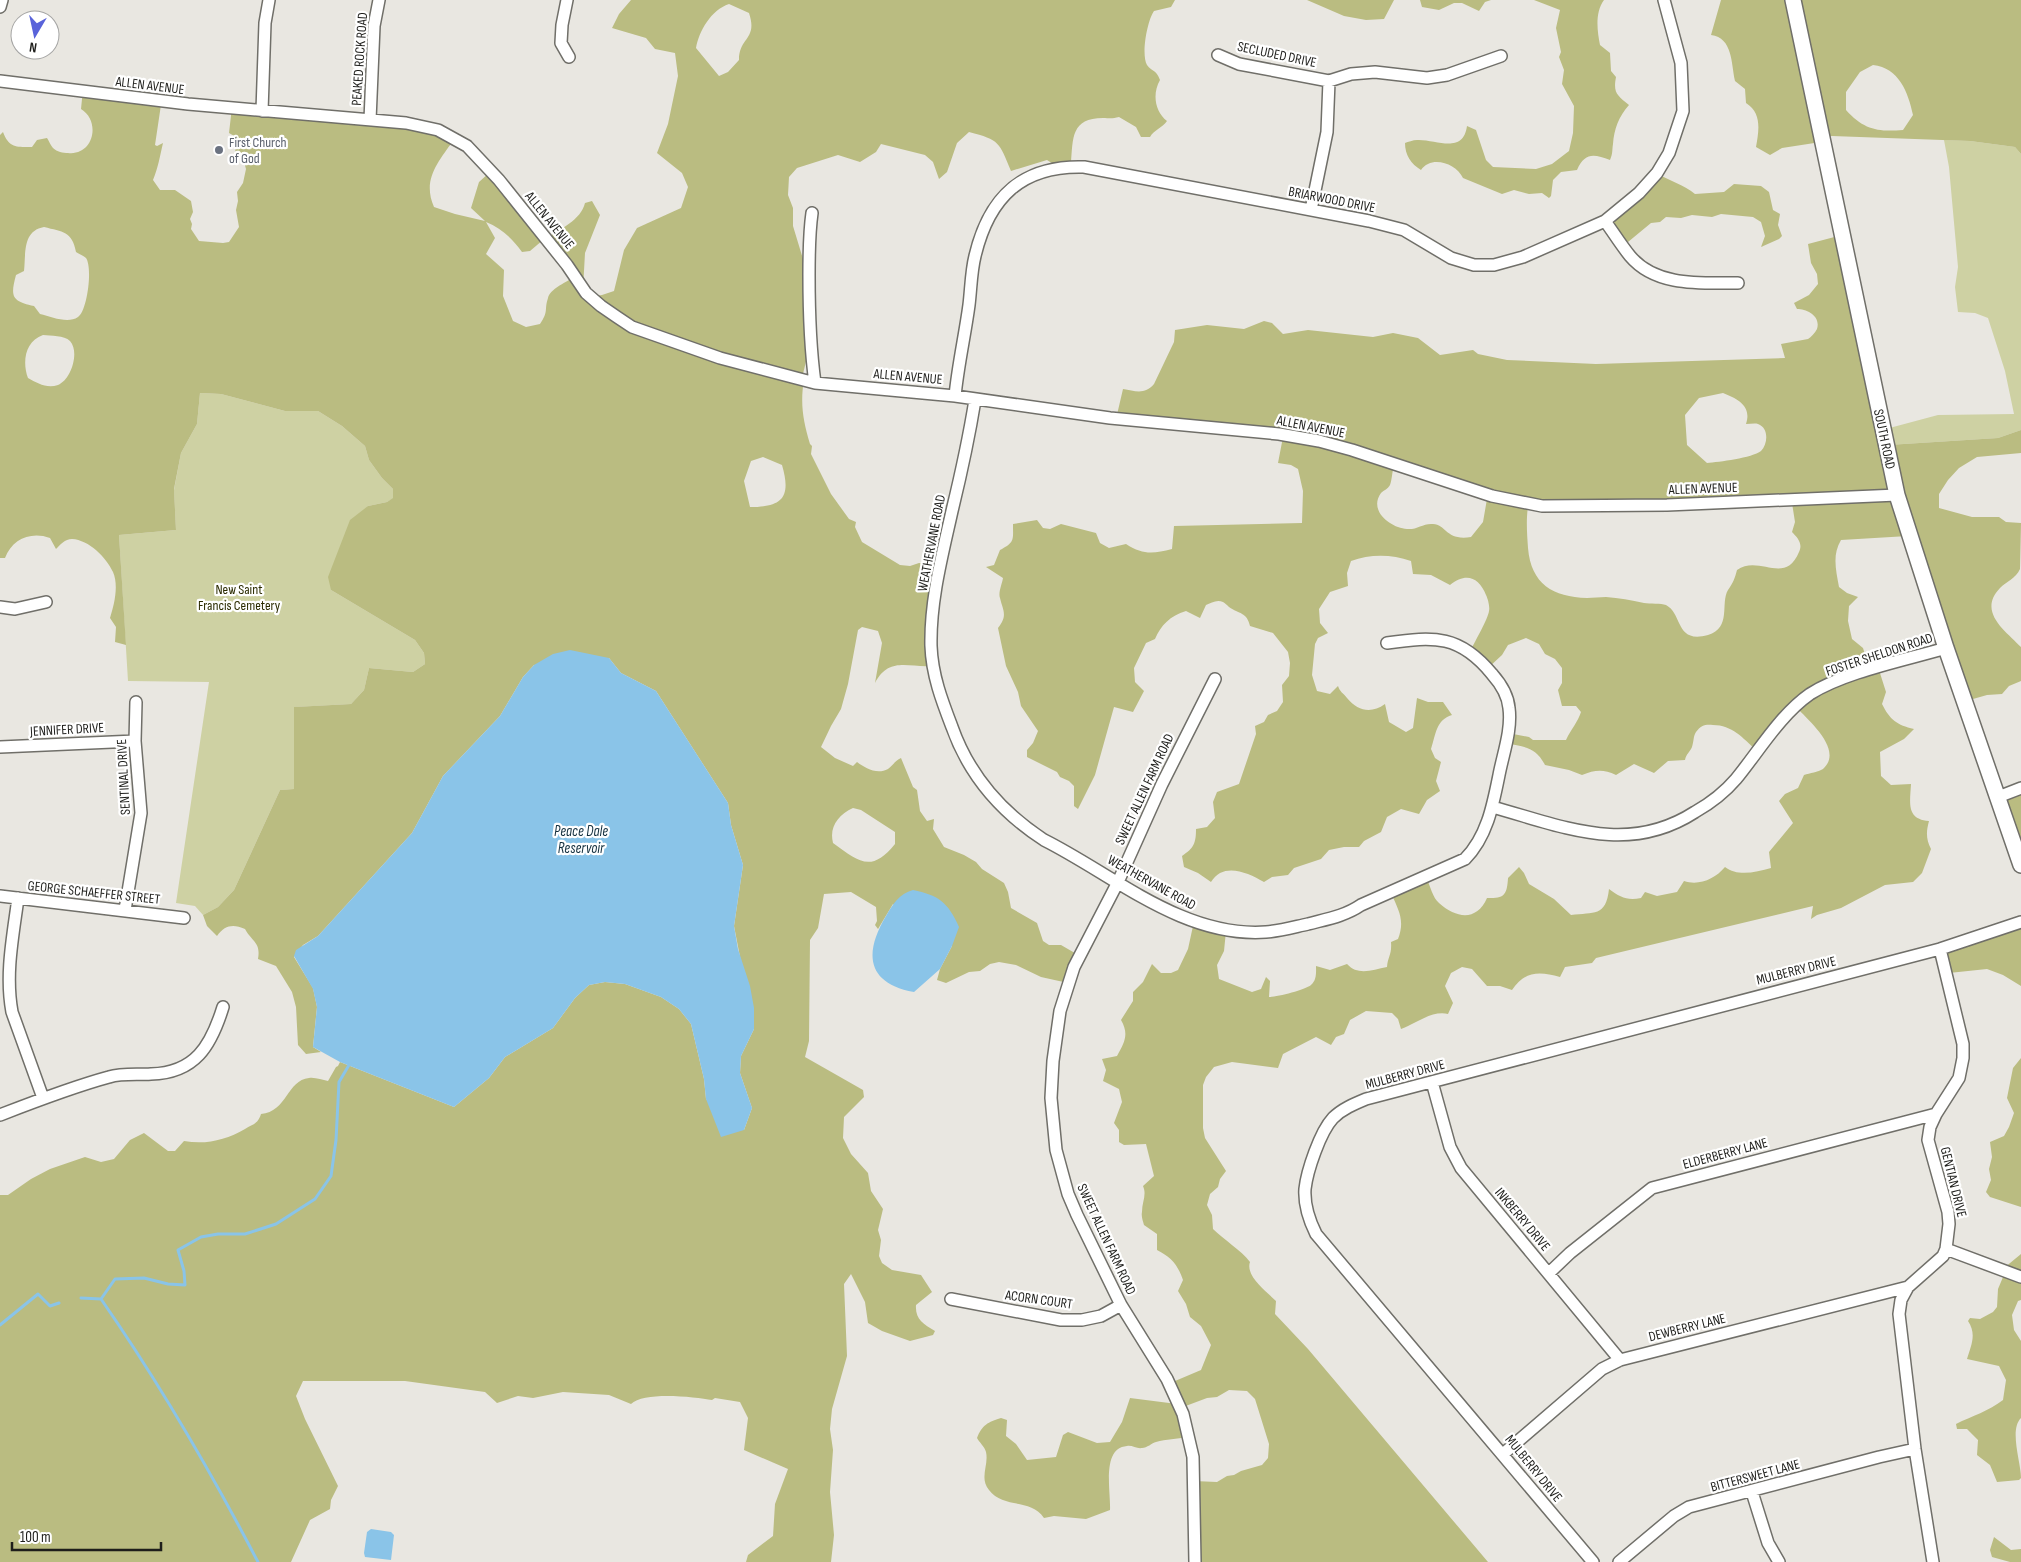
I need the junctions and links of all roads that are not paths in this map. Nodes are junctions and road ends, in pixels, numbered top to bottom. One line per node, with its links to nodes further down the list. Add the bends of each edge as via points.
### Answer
1 (2, 0): 7 (street)
2 (269, 0): 13 (street, via 265,23)
3 (379, 0): 14 (street, PEAKED ROCK ROAD, via 374,26)
4 (567, 0): 10 (street, via 561,43)
5 (1664, 0): 17 (street, BRIARWOOD DRIVE, via 1681,63 1683,111 1669,153 1657,173 1639,194)
6 (1793, 0): 22 (street, SOUTH ROAD)
7 (0, 7)
8 (1218, 55): 12 (street, SECLUDED DRIVE, via 1239,64)
9 (1502, 56): 12 (street, SECLUDED DRIVE, via 1448,76 1427,78 1375,72)
10 (569, 57)
11 (0, 80): 13 (street, ALLEN AVENUE)
12 (1329, 81): 15 (street, SECLUDED DRIVE, via 1327,132)
13 (262, 111): 14 (street, ALLEN AVENUE)
14 (370, 120): 19 (street, ALLEN AVENUE, via 425,126 452,136 467,146 499,180 592,300 632,327 720,358)
15 (1311, 210): 17 (street, BRIARWOOD DRIVE, via 1404,230 1451,258 1474,265 1523,257); 20 (street, BRIARWOOD DRIVE, via 1084,167 1065,166 1025,178 1004,194 986,220 974,257)
16 (812, 213): 19 (street, via 808,238 810,348)
17 (1605, 221): 18 (street, via 1630,256 1658,276)
18 (1738, 283)
19 (814, 383): 20 (street, ALLEN AVENUE)
20 (955, 396): 21 (street, ALLEN AVENUE)
21 (975, 400): 22 (street, ALLEN AVENUE, via 1319,441 1492,496 1542,506 1667,505); 35 (street, WEATHERVANE ROAD, via 935,589 931,646 937,683 959,746 982,785 1033,833)
22 (1897, 495): 26 (street, SOUTH ROAD)
23 (46, 602): 24 (street, via 15,609)
24 (0, 607)
25 (1387, 643): 33 (street, WEATHERVANE ROAD, via 1415,639 1448,641 1469,650 1496,679 1510,714)
26 (1946, 648): 32 (street, SOUTH ROAD); 33 (street, FOSTER SHELDON ROAD, via 1846,677 1812,693 1786,715 1726,791 1706,807 1665,828 1626,836 1608,836)
27 (1215, 679): 35 (street, SWEET ALLEN FARM ROAD, via 1162,784)
28 (136, 702): 29 (street, SENTINAL DRIVE)
29 (135, 741): 30 (street, JENNIFER DRIVE); 38 (street, SENTINAL DRIVE, via 141,813)
30 (0, 747)
31 (2021, 788): 32 (street)
32 (1998, 797): 34 (street, SOUTH ROAD)
33 (1492, 807): 35 (street, WEATHERVANE ROAD, via 1482,835 1465,858 1346,913 1295,927 1249,932 1199,924 1174,915)
34 (2021, 865)
35 (1118, 882): 52 (street, SWEET ALLEN FARM ROAD, via 1074,967 1065,993 1055,1041 1051,1098 1056,1150 1068,1194)
36 (0, 896): 37 (street, GEORGE SCHAEFFER STREET)
37 (18, 898): 38 (street, GEORGE SCHAEFFER STREET); 44 (street, via 8,971 10,999)
38 (125, 910): 39 (street, GEORGE SCHAEFFER STREET)
39 (184, 918)
40 (2021, 922): 41 (street, MULBERRY DRIVE)
41 (1940, 949): 43 (street, MULBERRY DRIVE); 45 (street, GENTIAN DRIVE, via 1963,1044 1963,1058 1959,1078)
42 (223, 1008): 44 (street, via 214,1034 202,1052 184,1067 166,1074 111,1076)
43 (1432, 1082): 48 (street, INKBERRY DRIVE, via 1454,1157); 55 (street, MULBERRY DRIVE, via 1366,1099 1332,1119 1319,1139 1305,1190 1309,1219 1316,1234)
44 (43, 1098): 46 (street)
45 (1936, 1114): 47 (street, GENTIAN DRIVE, via 1928,1140 1950,1224); 48 (street, ELDERBERRY LANE, via 1652,1188)
46 (0, 1115)
47 (1946, 1249): 49 (street); 50 (street, via 1943,1256)
48 (1549, 1273): 53 (street, INKBERRY DRIVE)
49 (2021, 1277)
50 (1908, 1287): 53 (street, DEWBERRY LANE); 54 (street, via 1901,1300 1900,1314)
51 (951, 1299): 52 (street, ACORN COURT, via 1061,1320 1101,1316)
52 (1121, 1305): 57 (street, SWEET ALLEN FARM ROAD, via 1167,1380 1182,1414 1193,1457)
53 (1620, 1360): 55 (street, DEWBERRY LANE, via 1602,1369)
54 (1915, 1449): 56 (street, BITTERSWEET LANE); 61 (street)
55 (1503, 1454): 58 (street, MULBERRY DRIVE)
56 (1752, 1492): 59 (street, BITTERSWEET LANE, via 1689,1507); 60 (street, via 1768,1544)
57 (1195, 1562)
58 (1593, 1562)
59 (1619, 1562)
60 (1779, 1562)
61 (1933, 1562)

